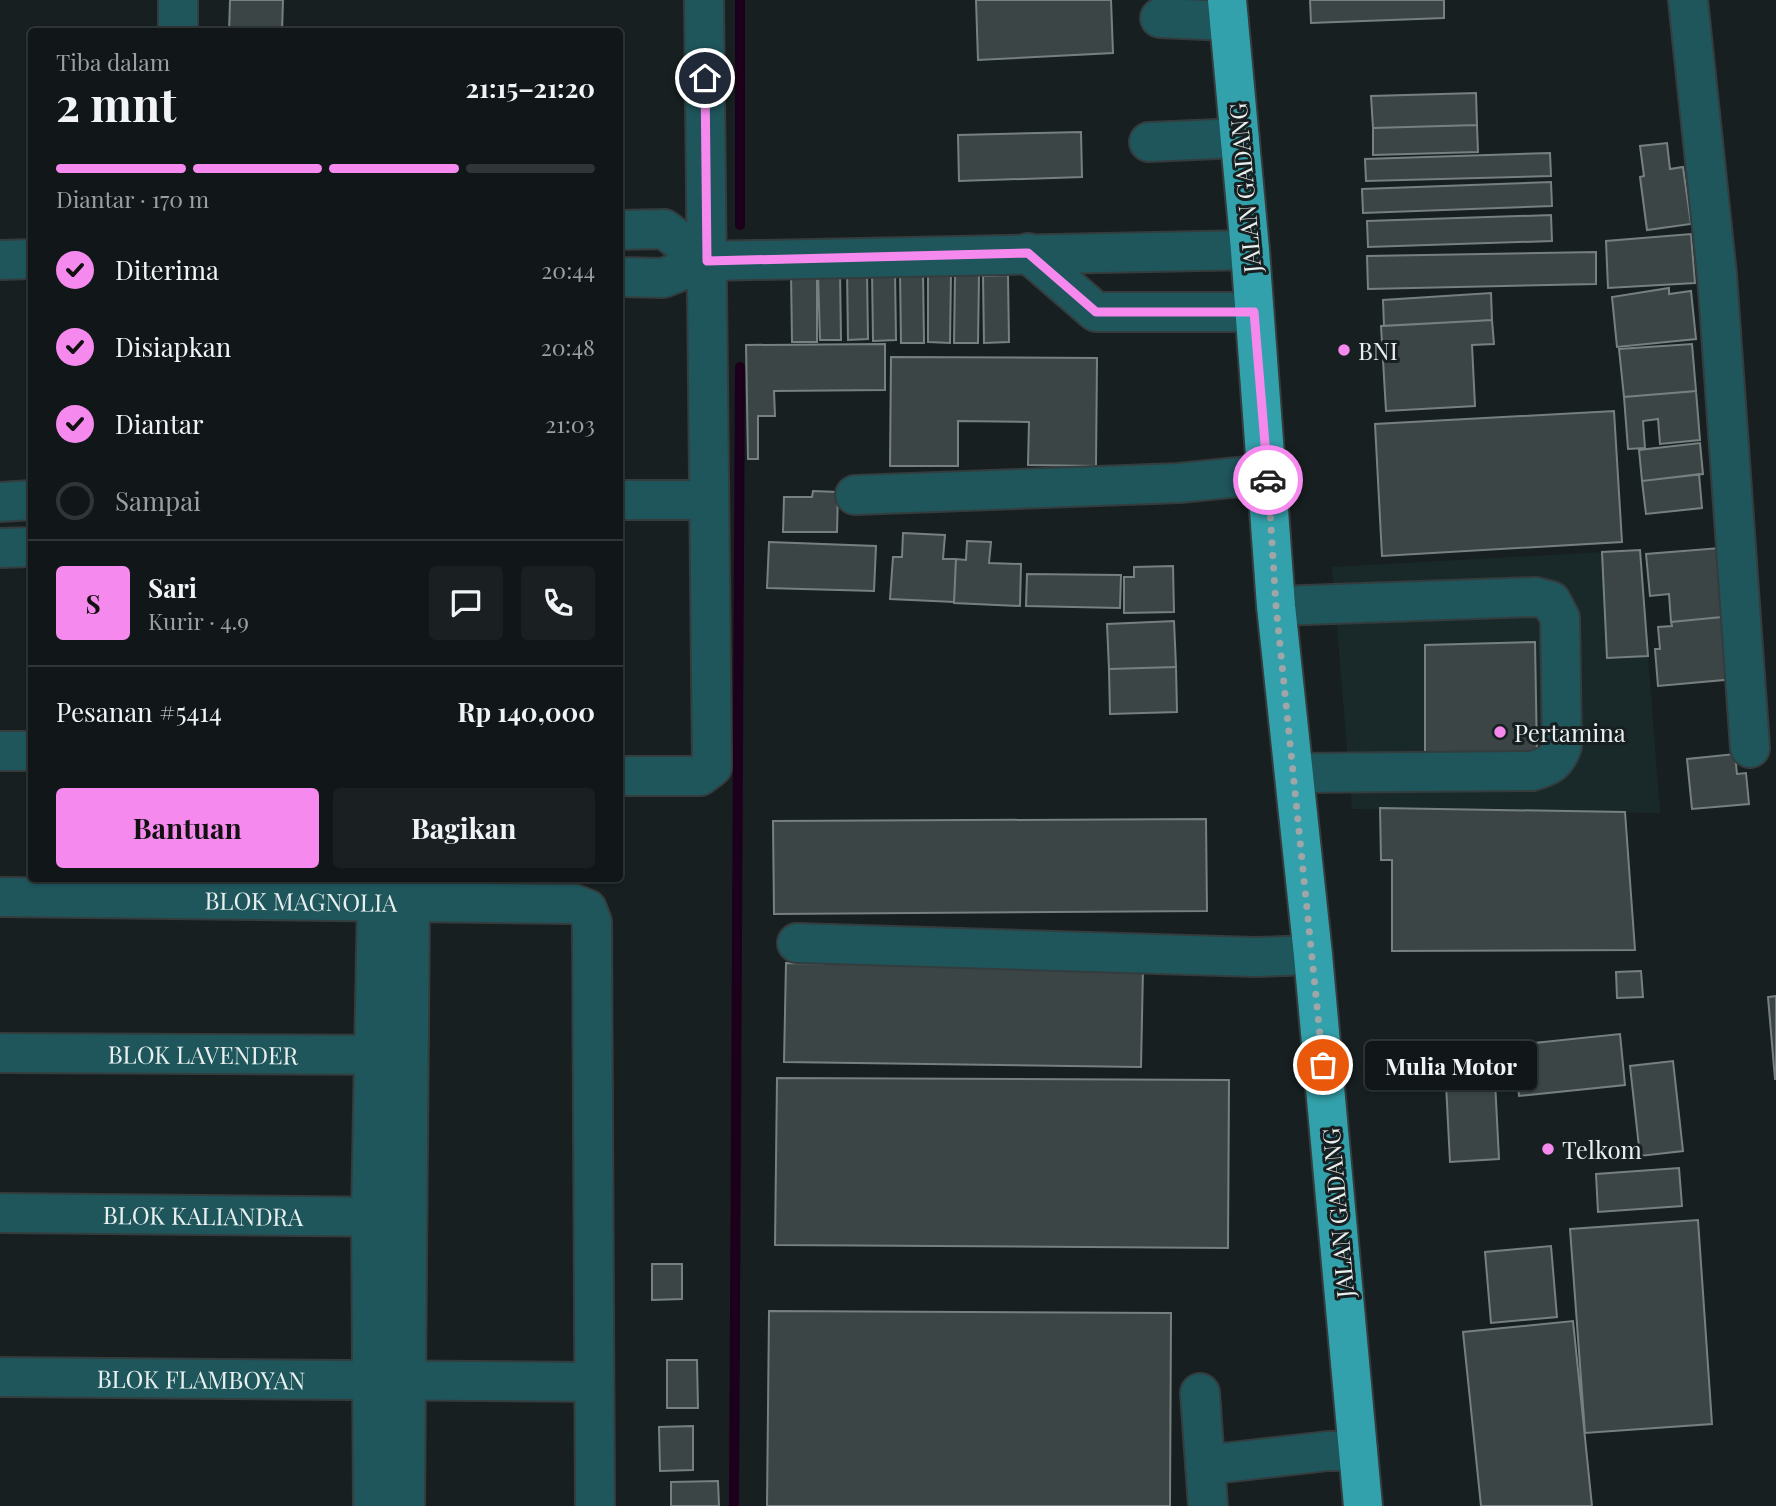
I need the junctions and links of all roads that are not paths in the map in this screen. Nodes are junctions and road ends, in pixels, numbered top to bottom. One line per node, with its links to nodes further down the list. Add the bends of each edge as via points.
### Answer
1 (178, 0): 6 (street)
2 (704, 0): 14 (street)
3 (1688, 0): 26 (street, via 1717,275)
4 (1228, 11): 5 (street); 7 (highway, JALAN GADANG)
5 (1160, 18)
6 (178, 28)
7 (1240, 138): 8 (street); 10 (highway, JALAN GADANG)
8 (1149, 142)
9 (623, 230): 14 (street, via 664,229)
10 (1250, 250): 11 (street); 16 (highway, JALAN GADANG)
11 (1028, 253): 14 (street); 16 (street, via 1096,312)
12 (28, 259): 13 (street)
13 (0, 260)
14 (707, 261): 15 (street, via 663,278); 21 (street)
15 (623, 278)
16 (1254, 312): 17 (highway, JALAN GADANG)
17 (1268, 474): 18 (street, via 1179,483); 25 (highway, JALAN GADANG)
18 (855, 495)
19 (28, 500): 22 (street)
20 (623, 500): 21 (street)
21 (709, 500): 30 (street, via 712,767 700,776)
22 (0, 502)
23 (28, 547): 24 (street)
24 (0, 548)
25 (1276, 606): 29 (highway, JALAN GADANG); 29 (street, via 1536,597 1551,601 1560,618 1562,746 1557,761 1547,767 1532,771)
26 (1751, 748)
27 (0, 751): 28 (street)
28 (28, 751)
29 (1295, 773): 34 (highway, JALAN GADANG)
30 (623, 776)
31 (0, 897): 32 (street, BLOK MAGNOLIA)
32 (393, 901): 36 (street); 41 (street, BLOK MAGNOLIA, via 575,904 587,909 592,922)
33 (797, 943): 34 (street)
34 (1313, 955): 43 (highway, JALAN GADANG)
35 (0, 1053): 36 (street, BLOK LAVENDER)
36 (390, 1055): 38 (street)
37 (0, 1213): 38 (street, BLOK KALIANDRA)
38 (388, 1217): 40 (street)
39 (0, 1377): 40 (street, BLOK FLAMBOYAN)
40 (388, 1379): 41 (street, BLOK FLAMBOYAN); 45 (street); 46 (street)
41 (594, 1382): 47 (street)
42 (1200, 1393): 44 (street)
43 (1359, 1451): 44 (street); 49 (highway, JALAN GADANG)
44 (1205, 1465): 48 (street)
45 (373, 1506)
46 (405, 1506)
47 (595, 1506)
48 (1208, 1506)
49 (1363, 1506)

